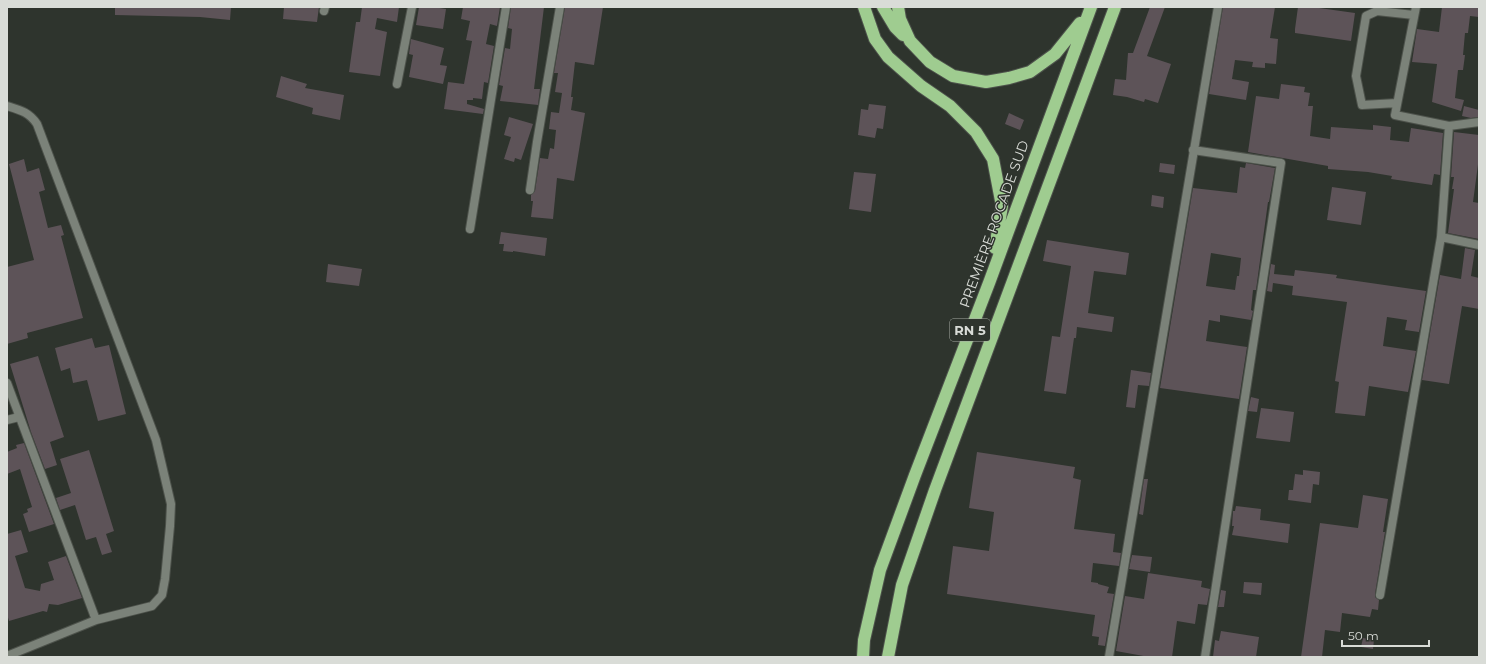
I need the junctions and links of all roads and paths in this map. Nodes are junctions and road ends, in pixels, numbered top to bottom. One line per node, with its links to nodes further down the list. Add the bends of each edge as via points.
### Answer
1 (412, 7): 13 (street)
2 (506, 7): 20 (street)
3 (560, 7): 19 (street)
4 (864, 7): 23 (highway, via 875,39 888,57 921,86 950,106 976,132 993,159 1002,206)
5 (883, 7): 12 (highway, via 895,27)
6 (898, 7): 12 (highway)
7 (1087, 7): 12 (highway, via 1079,26 1055,54 1030,72 1009,78 986,82 953,76 930,62)
8 (1091, 7): 23 (highway, PREMIÈRE ROCADE SUD / RN 5)
9 (1115, 7): 31 (highway, RN 5, via 934,490 902,585)
10 (1218, 7): 18 (street)
11 (1415, 11): 14 (street); 14 (street, via 1377,11 1366,16 1356,76 1362,105)
12 (910, 42)
13 (397, 84)
14 (1397, 103): 17 (street, via 1395,115)
15 (7, 106): 28 (street, via 32,116 37,124 156,440 171,504 162,596 152,606)
16 (1479, 122): 17 (street)
17 (1449, 126): 21 (street)
18 (1193, 150): 32 (street); 33 (street, via 1281,164)
19 (530, 190)
20 (470, 229)
21 (1441, 237): 22 (street); 27 (street)
22 (1479, 245)
23 (989, 283): 30 (highway, PREMIÈRE ROCADE SUD / RN 5, via 880,570 864,640)
24 (7, 383): 25 (street)
25 (19, 417): 26 (street); 28 (street)
26 (7, 420)
27 (1380, 595)
28 (96, 620): 29 (street)
29 (7, 656)
30 (863, 657)
31 (888, 657)
32 (1112, 657)
33 (1205, 657)

